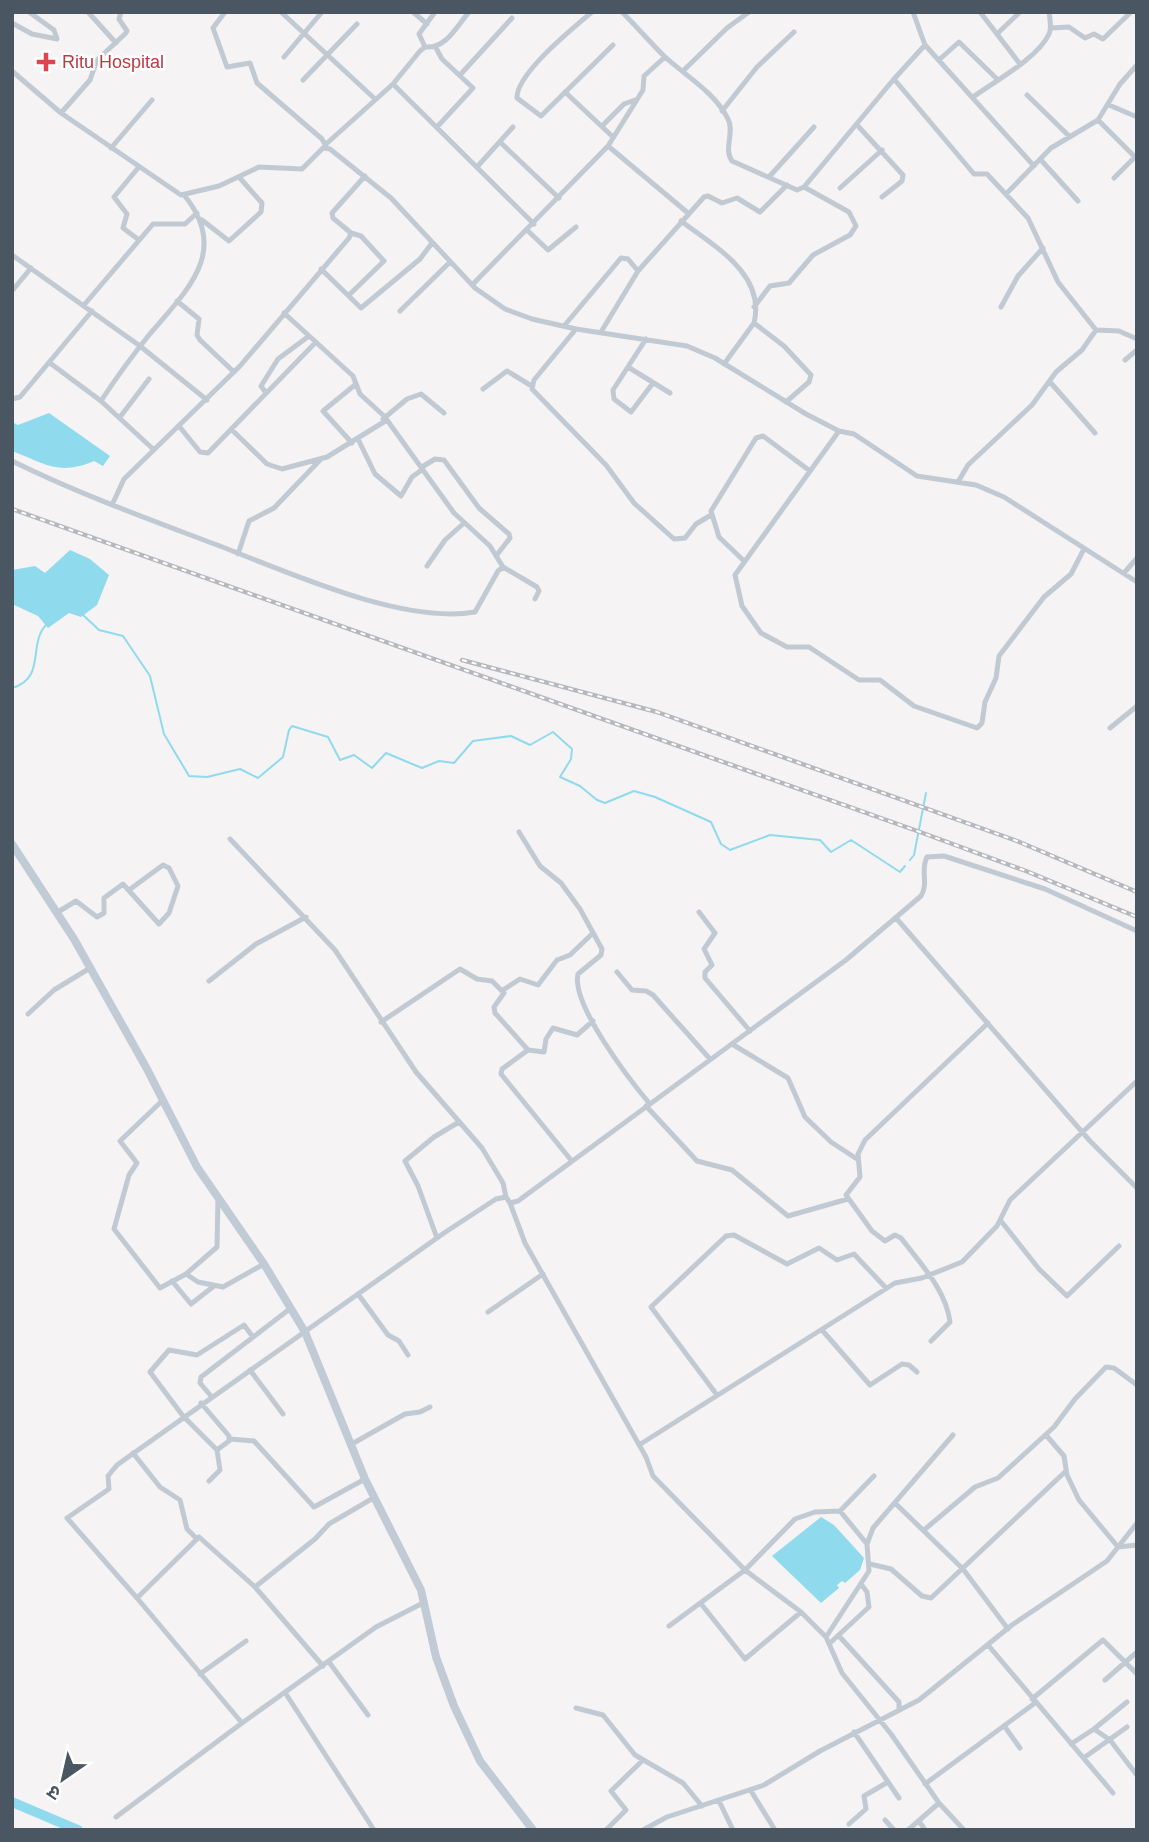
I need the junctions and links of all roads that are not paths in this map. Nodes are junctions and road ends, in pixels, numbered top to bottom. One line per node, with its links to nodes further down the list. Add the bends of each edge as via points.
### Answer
1 (29, 12): 19 (street, via 54,30 57,39 32,34)
2 (88, 12): 26 (street)
3 (121, 12): 26 (street, via 119,19 127,31)
4 (225, 12): 63 (street, via 213,28 227,67 250,62 260,87)
5 (281, 12): 25 (street)
6 (322, 12): 25 (street)
7 (412, 12): 21 (street)
8 (435, 12): 21 (street)
9 (469, 12): 30 (street)
10 (592, 12): 44 (street, via 534,64 516,96 541,116)
11 (622, 12): 33 (street)
12 (749, 12): 38 (street)
13 (913, 12): 28 (street)
14 (980, 12): 24 (street)
15 (1020, 12): 24 (street)
16 (1049, 12): 22 (street)
17 (1131, 12): 22 (street, via 1103,39 1094,34 1085,38 1066,27)
18 (512, 18): 39 (street)
19 (12, 23)
20 (357, 24): 31 (street)
21 (426, 24): 29 (street, via 418,38)
22 (1051, 28): 35 (street)
23 (793, 32): 51 (street)
24 (998, 33): 35 (street)
25 (304, 34): 31 (street); 32 (street)
26 (116, 43): 52 (street, via 97,60 90,79)
27 (613, 45): 44 (street)
28 (925, 45): 34 (street); 40 (street)
29 (425, 47): 30 (street); 43 (street)
30 (436, 48): 39 (street)
31 (328, 55): 42 (street); 47 (street)
32 (284, 57)
33 (665, 57): 38 (street); 49 (street, via 644,76 643,90)
34 (940, 59): 41 (street, via 959,42); 46 (street)
35 (1020, 64): 41 (street)
36 (1137, 65): 50 (street, via 1120,83)
37 (12, 71): 52 (street)
38 (683, 71): 51 (street)
39 (460, 75): 57 (street, via 473,88)
40 (894, 79): 56 (street); 78 (street, via 974,174 987,174)
41 (997, 79): 46 (street)
42 (303, 80)
43 (393, 84): 47 (street); 57 (street)
44 (565, 92): 55 (street)
45 (1027, 95): 60 (street)
46 (973, 97): 68 (street)
47 (375, 99): 63 (street)
48 (152, 100): 65 (street)
49 (635, 100): 55 (street, via 624,104); 61 (street)
50 (1109, 105): 53 (street); 54 (street)
51 (722, 111): 73 (street, via 730,126 729,157)
52 (61, 113): 65 (street)
53 (1137, 117)
54 (1098, 120): 60 (street); 74 (street, via 1135,157)
55 (602, 126): 61 (street)
56 (858, 126): 66 (street); 76 (street)
57 (437, 127): 69 (street)
58 (513, 127): 62 (street)
59 (814, 127): 73 (street)
60 (1069, 136): 67 (street)
61 (613, 137): 64 (street)
62 (500, 142): 69 (street); 81 (street)
63 (326, 146): 71 (street); 72 (street, via 302,169 266,166)
64 (608, 146): 81 (street); 83 (street)
65 (111, 148): 70 (street)
66 (882, 150): 77 (street); 80 (street, via 904,178)
67 (1041, 159): 68 (street); 82 (street)
68 (1034, 166): 78 (street)
69 (477, 167): 86 (street)
70 (138, 168): 79 (street); 90 (street, via 114,197 127,214 123,228)
71 (365, 176): 89 (street, via 332,213); 91 (street)
72 (239, 177): 79 (street); 84 (street, via 262,203 261,212 229,241)
73 (769, 177): 75 (street)
74 (1114, 178)
75 (787, 184): 76 (street, via 797,190); 83 (street, via 760,212 737,198 722,203 708,196)
76 (804, 187): 103 (street, via 849,212 856,226 813,255 789,283 770,286)
77 (840, 188)
78 (1006, 194): 92 (street, via 1028,218)
79 (184, 195): 84 (street)
80 (882, 197)
81 (559, 198): 86 (street)
82 (1078, 201)
83 (688, 213): 85 (street)
84 (199, 216): 90 (street, via 185,224 153,224); 101 (street, via 201,260 192,285)
85 (681, 220): 97 (street); 103 (street, via 740,268 749,279)
86 (534, 224): 88 (street)
87 (576, 227): 88 (street, via 548,250)
88 (527, 230): 98 (street)
89 (351, 233): 96 (street); 100 (street, via 361,236 384,261)
90 (139, 240): 102 (street)
91 (432, 243): 94 (street); 100 (street, via 420,259 361,308)
92 (1043, 248): 104 (street, via 1018,276); 111 (street, via 1058,282)
93 (12, 255): 95 (street)
94 (450, 262): 98 (street); 106 (street)
95 (31, 268): 99 (street); 102 (street)
96 (321, 269): 100 (street); 107 (street)
97 (638, 271): 109 (street, via 621,258); 112 (street)
98 (472, 285): 109 (street, via 505,309)
99 (12, 291)
100 (349, 295)
101 (177, 301): 117 (street); 123 (street, via 199,319 200,340)
102 (84, 305): 105 (street)
103 (754, 306): 108 (street)
104 (1001, 307)
105 (92, 311): 117 (street); 120 (street)
106 (400, 311)
107 (284, 313): 113 (street); 123 (street)
108 (754, 323): 121 (street); 135 (street, via 811,375)
109 (565, 326): 110 (street)
110 (576, 329): 112 (street); 128 (street)
111 (1096, 330): 115 (street, via 1119,331); 125 (street, via 1083,351)
112 (601, 332): 114 (street)
113 (309, 336): 116 (street); 130 (street, via 278,359 261,386)
114 (646, 339): 121 (street, via 687,346); 122 (street)
115 (1137, 339)
116 (316, 342): 127 (street); 130 (street)
117 (140, 346): 133 (street); 134 (street)
118 (1137, 350): 119 (street)
119 (1125, 360)
120 (50, 363): 132 (street, via 20,397); 134 (street)
121 (724, 364): 135 (street)
122 (628, 367): 126 (street); 126 (street, via 612,394 627,412)
123 (234, 373): 133 (street)
124 (149, 379): 137 (street)
125 (1050, 382): 142 (street); 150 (street, via 968,465)
126 (653, 383): 131 (street)
127 (356, 384): 138 (street); 144 (street, via 323,411)
128 (530, 385): 129 (street, via 507,372); 152 (street, via 606,465 634,503 674,539 685,538)
129 (483, 389)
130 (266, 393): 140 (street)
131 (670, 393)
132 (12, 399)
133 (207, 400): 139 (street)
134 (101, 401): 137 (street)
135 (786, 402): 141 (street)
136 (444, 413): 138 (street, via 421,394)
137 (120, 417): 145 (street)
138 (384, 418): 143 (street); 148 (street)
139 (179, 426): 140 (street, via 205,454); 145 (street)
140 (232, 429): 146 (street, via 267,464 277,468)
141 (839, 431): 149 (street); 150 (street, via 854,434 916,476)
142 (1095, 433)
143 (358, 439): 144 (street); 148 (street, via 375,474 401,496)
144 (352, 443): 146 (street)
145 (153, 449): 151 (street, via 124,479)
146 (321, 459): 155 (street, via 274,508 249,521)
147 (12, 461): 151 (street)
148 (422, 468): 153 (street); 156 (street, via 435,459 444,460 479,508 509,534)
149 (810, 471): 152 (street, via 759,436); 158 (street)
150 (957, 482): 154 (street, via 1004,496)
151 (112, 505): 155 (street)
152 (711, 515): 158 (street, via 719,537)
153 (464, 523): 156 (street); 159 (street)
154 (1084, 549): 158 (street, via 1071,574 1048,593 1002,651 982,723 972,728 909,703 880,680 859,680 809,647 787,647 761,633 742,606 735,575); 161 (street)
155 (239, 554): 160 (street, via 384,605 437,612 475,612)
156 (496, 556): 160 (street)
157 (1137, 558): 161 (street)
158 (743, 560)
159 (426, 566)
160 (503, 567): 163 (street, via 537,586)
161 (1124, 573): 162 (street)
162 (1137, 582)
163 (536, 599)
164 (1137, 706): 165 (street)
165 (1110, 728)
166 (519, 832): 175 (street)
167 (230, 839): 172 (street)
168 (12, 844): 170 (street)
169 (129, 890): 169 (street, via 163,866 169,868 178,886 169,913 159,924); 170 (street, via 120,885 104,898 104,913 97,917 76,901)
170 (58, 912): 176 (street)
171 (699, 912): 184 (street, via 715,933 704,949 712,965 705,978)
172 (306, 918): 178 (street, via 256,944); 182 (street, via 335,950)
173 (895, 918): 174 (street, via 926,888 923,866 932,854 1045,889); 183 (street); 184 (street)
174 (1137, 931)
175 (593, 933): 179 (street, via 570,955 557,960 538,985 520,979); 181 (street, via 603,954 580,971 576,988)
176 (90, 968): 180 (street, via 54,990); 189 (street)
177 (617, 972): 187 (street, via 632,990 653,995)
178 (209, 981)
179 (503, 990): 182 (street, via 460,969); 186 (street, via 495,1013)
180 (28, 1014)
181 (593, 1021): 186 (street, via 577,1035 553,1028 544,1052); 190 (street)
182 (381, 1022): 191 (street, via 434,1097)
183 (988, 1023): 192 (street); 193 (street, via 866,1140)
184 (750, 1031): 185 (street)
185 (732, 1044): 187 (street); 193 (street, via 788,1078 805,1117)
186 (528, 1050): 194 (street, via 501,1074)
187 (710, 1059): 190 (street)
188 (1137, 1081): 192 (street)
189 (163, 1100): 196 (street); 206 (street, via 120,1141 136,1163 114,1225 158,1287)
190 (648, 1104): 194 (street); 197 (street, via 697,1161 732,1170 788,1216)
191 (459, 1122): 198 (street, via 482,1148); 200 (street, via 405,1161)
192 (1083, 1133): 195 (street); 199 (street, via 1010,1200)
193 (857, 1159): 197 (street, via 860,1177 847,1192)
194 (571, 1160): 198 (street, via 518,1200)
195 (1137, 1188)
196 (218, 1198): 202 (street); 203 (street, via 217,1247)
197 (848, 1199): 205 (street, via 882,1240 895,1235 901,1238)
198 (508, 1200): 200 (street, via 496,1199); 204 (street)
199 (1001, 1221): 201 (street, via 1067,1296); 205 (street, via 962,1262)
200 (437, 1238): 209 (street)
201 (1119, 1246)
202 (264, 1264): 207 (street, via 223,1287); 210 (street)
203 (186, 1273): 206 (street); 207 (street, via 194,1281)
204 (543, 1274): 211 (street); 230 (street)
205 (929, 1274): 208 (street); 215 (street, via 950,1322)
206 (172, 1281): 207 (street, via 191,1304)
207 (214, 1286)
208 (886, 1288): 212 (street); 220 (street, via 854,1254 837,1260 819,1248 787,1264 734,1235 726,1236 651,1307)
209 (358, 1294): 213 (street); 216 (street)
210 (291, 1308): 213 (street); 214 (street)
211 (488, 1312)
212 (822, 1330): 218 (street, via 870,1385 902,1364); 220 (street)
213 (305, 1332): 217 (street); 229 (street)
214 (253, 1337): 221 (street, via 201,1377); 225 (street, via 244,1325 200,1354 172,1349 159,1360 150,1372)
215 (931, 1341)
216 (408, 1355)
217 (250, 1370): 221 (street); 224 (street)
218 (917, 1372)
219 (1137, 1385): 226 (street, via 1107,1367)
220 (717, 1395): 230 (street)
221 (211, 1396): 222 (street)
222 (201, 1404): 225 (street); 228 (street)
223 (430, 1407): 229 (street, via 405,1414)
224 (283, 1414)
225 (183, 1416): 231 (street); 232 (street)
226 (1046, 1434): 233 (street, via 1064,1456); 241 (street, via 998,1478 975,1487)
227 (953, 1435): 238 (street)
228 (230, 1439): 231 (street); 235 (street, via 254,1441 311,1506)
229 (350, 1445): 235 (street)
230 (639, 1445): 248 (street, via 653,1476)
231 (217, 1450): 236 (street, via 220,1470)
232 (133, 1453): 242 (street, via 160,1487 180,1500 187,1529); 251 (street, via 108,1476 108,1489 67,1518)
233 (1066, 1472): 245 (street, via 1079,1500); 247 (street)
234 (874, 1476): 239 (street)
235 (365, 1479): 237 (street)
236 (209, 1481)
237 (375, 1497): 250 (street, via 329,1524); 252 (street)
238 (896, 1504): 241 (street); 243 (street, via 873,1528)
239 (840, 1511): 243 (street); 248 (street, via 795,1519)
240 (1137, 1523): 245 (street)
241 (924, 1530): 247 (street)
242 (196, 1538): 250 (street, via 212,1546); 251 (street)
243 (867, 1544): 246 (street)
244 (1137, 1545): 245 (street)
245 (1118, 1547): 256 (street, via 1107,1561)
246 (870, 1564): 247 (street, via 891,1569 928,1599); 249 (street)
247 (964, 1569): 256 (street)
248 (745, 1570): 253 (street); 254 (street)
249 (861, 1584): 257 (street, via 869,1607); 258 (street)
250 (255, 1587): 264 (street)
251 (138, 1598): 265 (street)
252 (425, 1602): 262 (street, via 386,1620); 300 (street, via 442,1676 480,1761)
253 (702, 1605): 254 (street, via 745,1659); 255 (street)
254 (801, 1612): 258 (street)
255 (669, 1626)
256 (1008, 1629): 260 (street)
257 (839, 1636): 258 (street); 272 (street, via 899,1702)
258 (828, 1640): 274 (street, via 842,1673)
259 (246, 1641): 265 (street)
260 (988, 1645): 269 (street); 272 (street, via 926,1696)
261 (1137, 1652): 263 (street)
262 (329, 1662): 264 (street); 273 (street)
263 (1126, 1662): 266 (street); 267 (street); 269 (street, via 1103,1640)
264 (323, 1667): 268 (street)
265 (200, 1674): 275 (street)
266 (1137, 1674)
267 (1105, 1680)
268 (286, 1694): 275 (street); 299 (street)
269 (1034, 1701): 276 (street); 281 (street)
270 (1128, 1702): 278 (street)
271 (576, 1708): 284 (street, via 603,1715)
272 (899, 1710): 274 (street)
273 (368, 1715)
274 (877, 1720): 279 (street); 287 (street)
275 (242, 1723): 294 (street)
276 (1005, 1727): 282 (street); 287 (street)
277 (1127, 1727): 280 (street)
278 (1094, 1729): 280 (street); 281 (street)
279 (855, 1732): 286 (street); 288 (street)
280 (1110, 1740): 283 (street); 285 (street)
281 (1071, 1744): 283 (street)
282 (1020, 1748)
283 (1085, 1757): 289 (street)
284 (643, 1760): 293 (street, via 683,1783); 301 (street, via 611,1791 626,1810)
285 (1136, 1774)
286 (888, 1782): 290 (street); 297 (street, via 864,1796 866,1809)
287 (925, 1784): 292 (street)
288 (751, 1791): 291 (street); 303 (street)
289 (1113, 1793)
290 (899, 1798)
291 (719, 1801): 293 (street); 298 (street)
292 (939, 1804): 296 (street); 307 (street)
293 (702, 1806): 302 (street)
294 (116, 1817)
295 (885, 1820): 304 (street)
296 (919, 1821): 305 (street); 306 (street)
297 (849, 1824)
298 (732, 1829)
299 (374, 1830)
300 (533, 1830)
301 (606, 1830)
302 (643, 1830)
303 (775, 1830)
304 (894, 1830)
305 (908, 1830)
306 (925, 1830)
307 (964, 1830)

